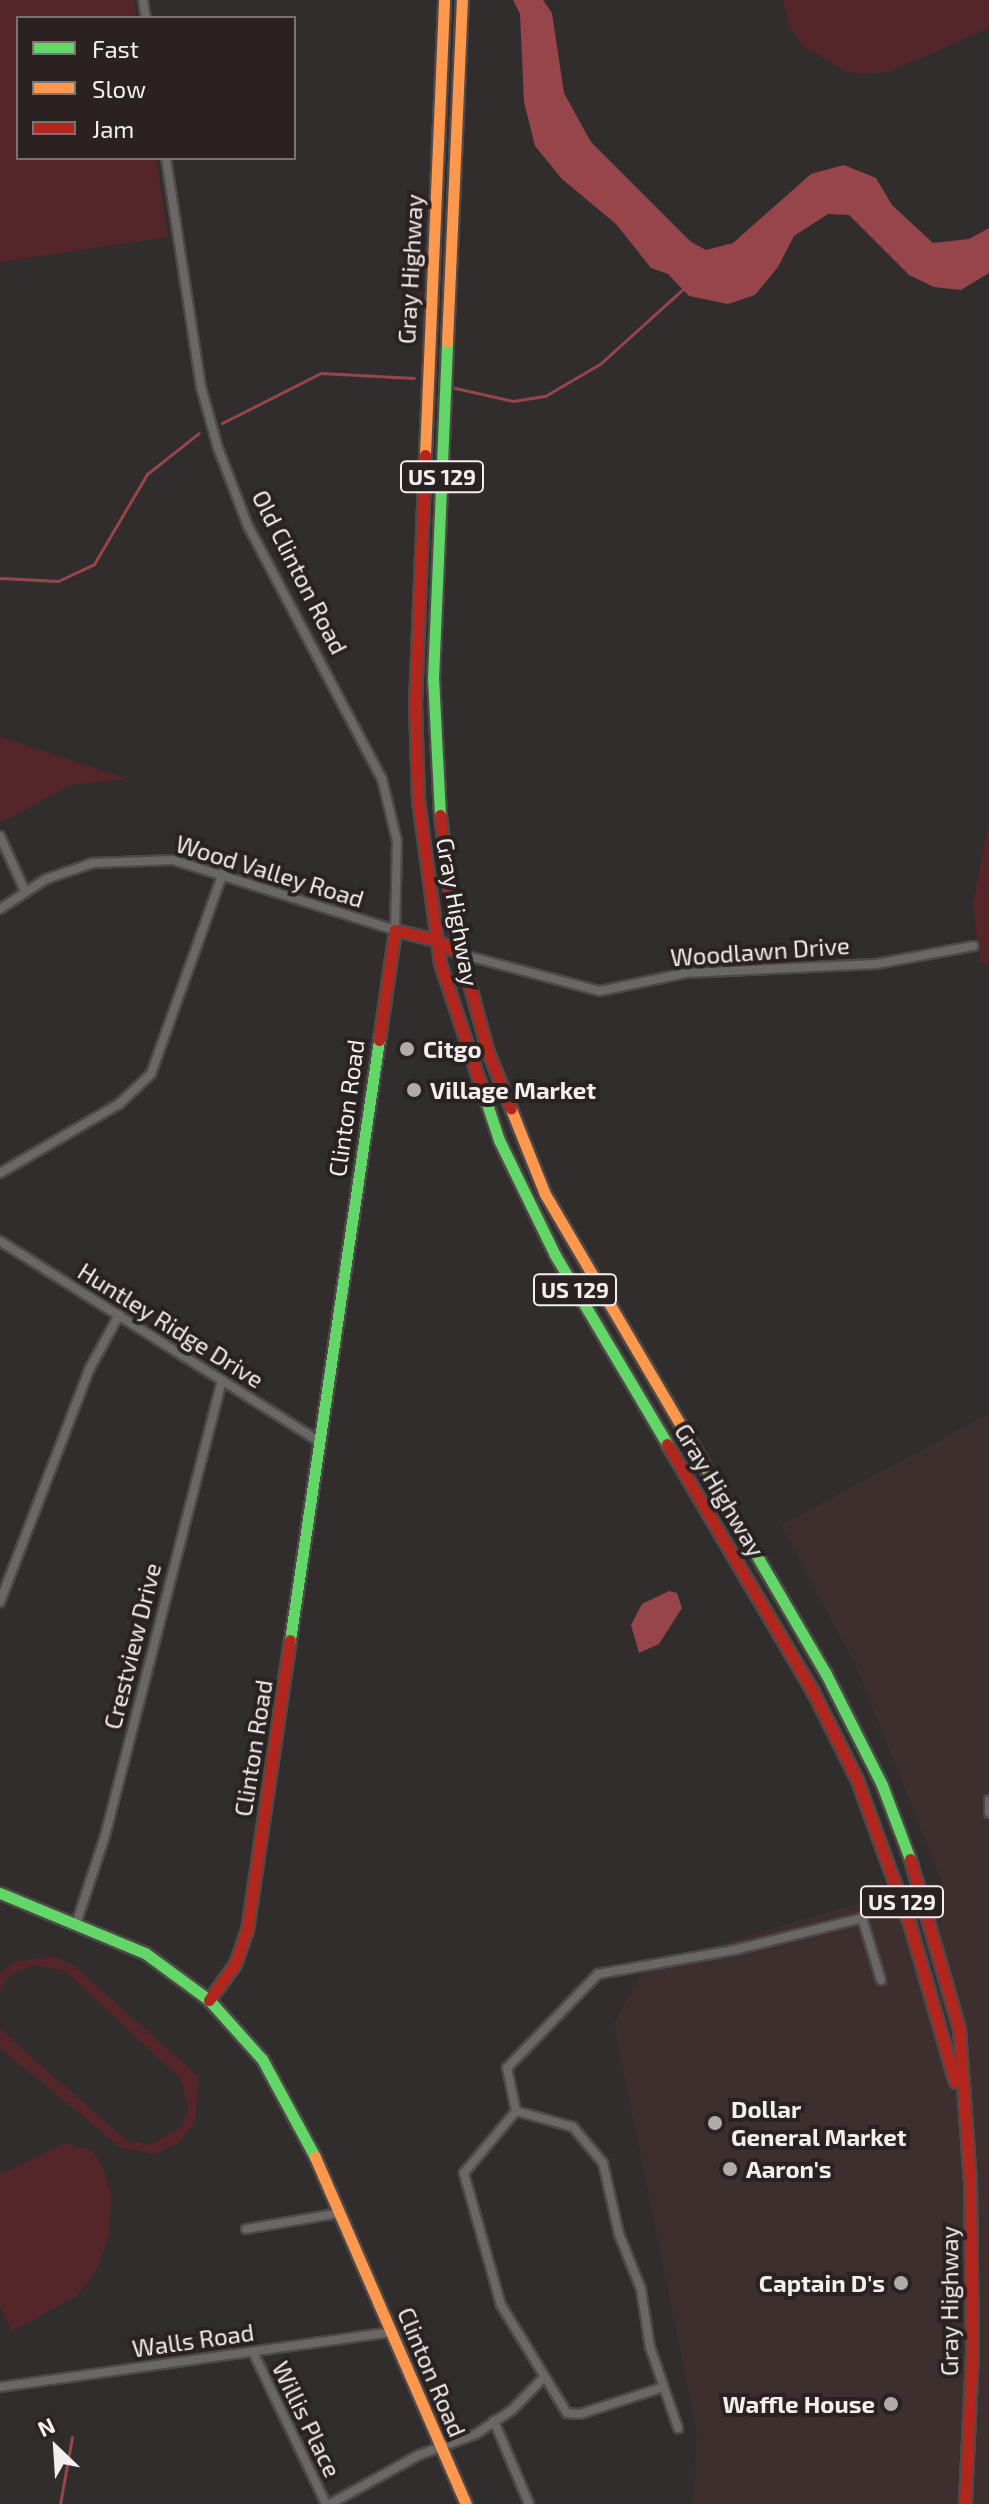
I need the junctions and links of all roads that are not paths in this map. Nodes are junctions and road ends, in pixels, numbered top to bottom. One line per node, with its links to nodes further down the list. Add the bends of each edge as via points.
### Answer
1 (444, 0): 9 (main road, Gray Highway / US 129, via 415,704 418,800)
2 (462, 0): 11 (main road, Gray Highway / US 129, via 433,679 434,761)
3 (166, 160): 8 (street, Old Clinton Road, via 201,387 218,448 248,526 382,779 397,841)
4 (0, 836): 6 (street)
5 (223, 873): 6 (street, Wood Valley Road, via 173,860 131,858 67,870); 8 (street, Wood Valley Road); 12 (street, via 151,1074 129,1098)
6 (25, 891): 7 (street, Wood Valley Road)
7 (0, 909)
8 (395, 930): 9 (main road); 16 (main road, Clinton Road)
9 (436, 940): 11 (main road); 24 (main road, Gray Highway / US 129, via 490,1117 549,1243 813,1692 857,1780 910,1926)
10 (973, 946): 11 (street, Woodlawn Drive, via 891,962 686,973 600,991)
11 (459, 953): 24 (main road, Gray Highway / US 129, via 488,1052 545,1194 801,1630 882,1785 927,1904 947,1979 959,2029)
12 (0, 1173)
13 (0, 1241): 14 (street, Huntley Ridge Drive)
14 (119, 1315): 15 (street, Huntley Ridge Drive); 17 (street, via 89,1370)
15 (222, 1380): 16 (street, Huntley Ridge Drive); 21 (street, Crestview Drive, via 105,1836)
16 (321, 1442): 23 (main road, Clinton Road, via 247,1930 235,1964)
17 (0, 1602)
18 (989, 1800): 19 (street)
19 (989, 1813)
20 (0, 1893): 21 (main road)
21 (77, 1921): 23 (main road, via 145,1953)
22 (881, 1980): 25 (street, via 862,1918 734,1950 598,1974 507,2068)
23 (209, 2000): 26 (main road, Clinton Road, via 274,2074)
24 (960, 2098): 39 (main road, Gray Highway / US 129, via 972,2241)
25 (516, 2111): 30 (street, via 464,2173 501,2305); 32 (street, via 573,2127 603,2163)
26 (340, 2213): 27 (street); 28 (main road, Clinton Road)
27 (246, 2229)
28 (391, 2332): 29 (street, Walls Road); 35 (main road, Clinton Road)
29 (253, 2352): 31 (street, Walls Road); 36 (street, Willis Place)
30 (542, 2379): 32 (street, via 560,2408 574,2416); 33 (street)
31 (0, 2387)
32 (664, 2387): 34 (street)
33 (494, 2421): 35 (street, via 476,2434); 38 (street)
34 (678, 2428)
35 (440, 2446): 36 (street); 37 (main road, Clinton Road)
36 (328, 2504)
37 (466, 2504)
38 (529, 2504)
39 (965, 2504)

